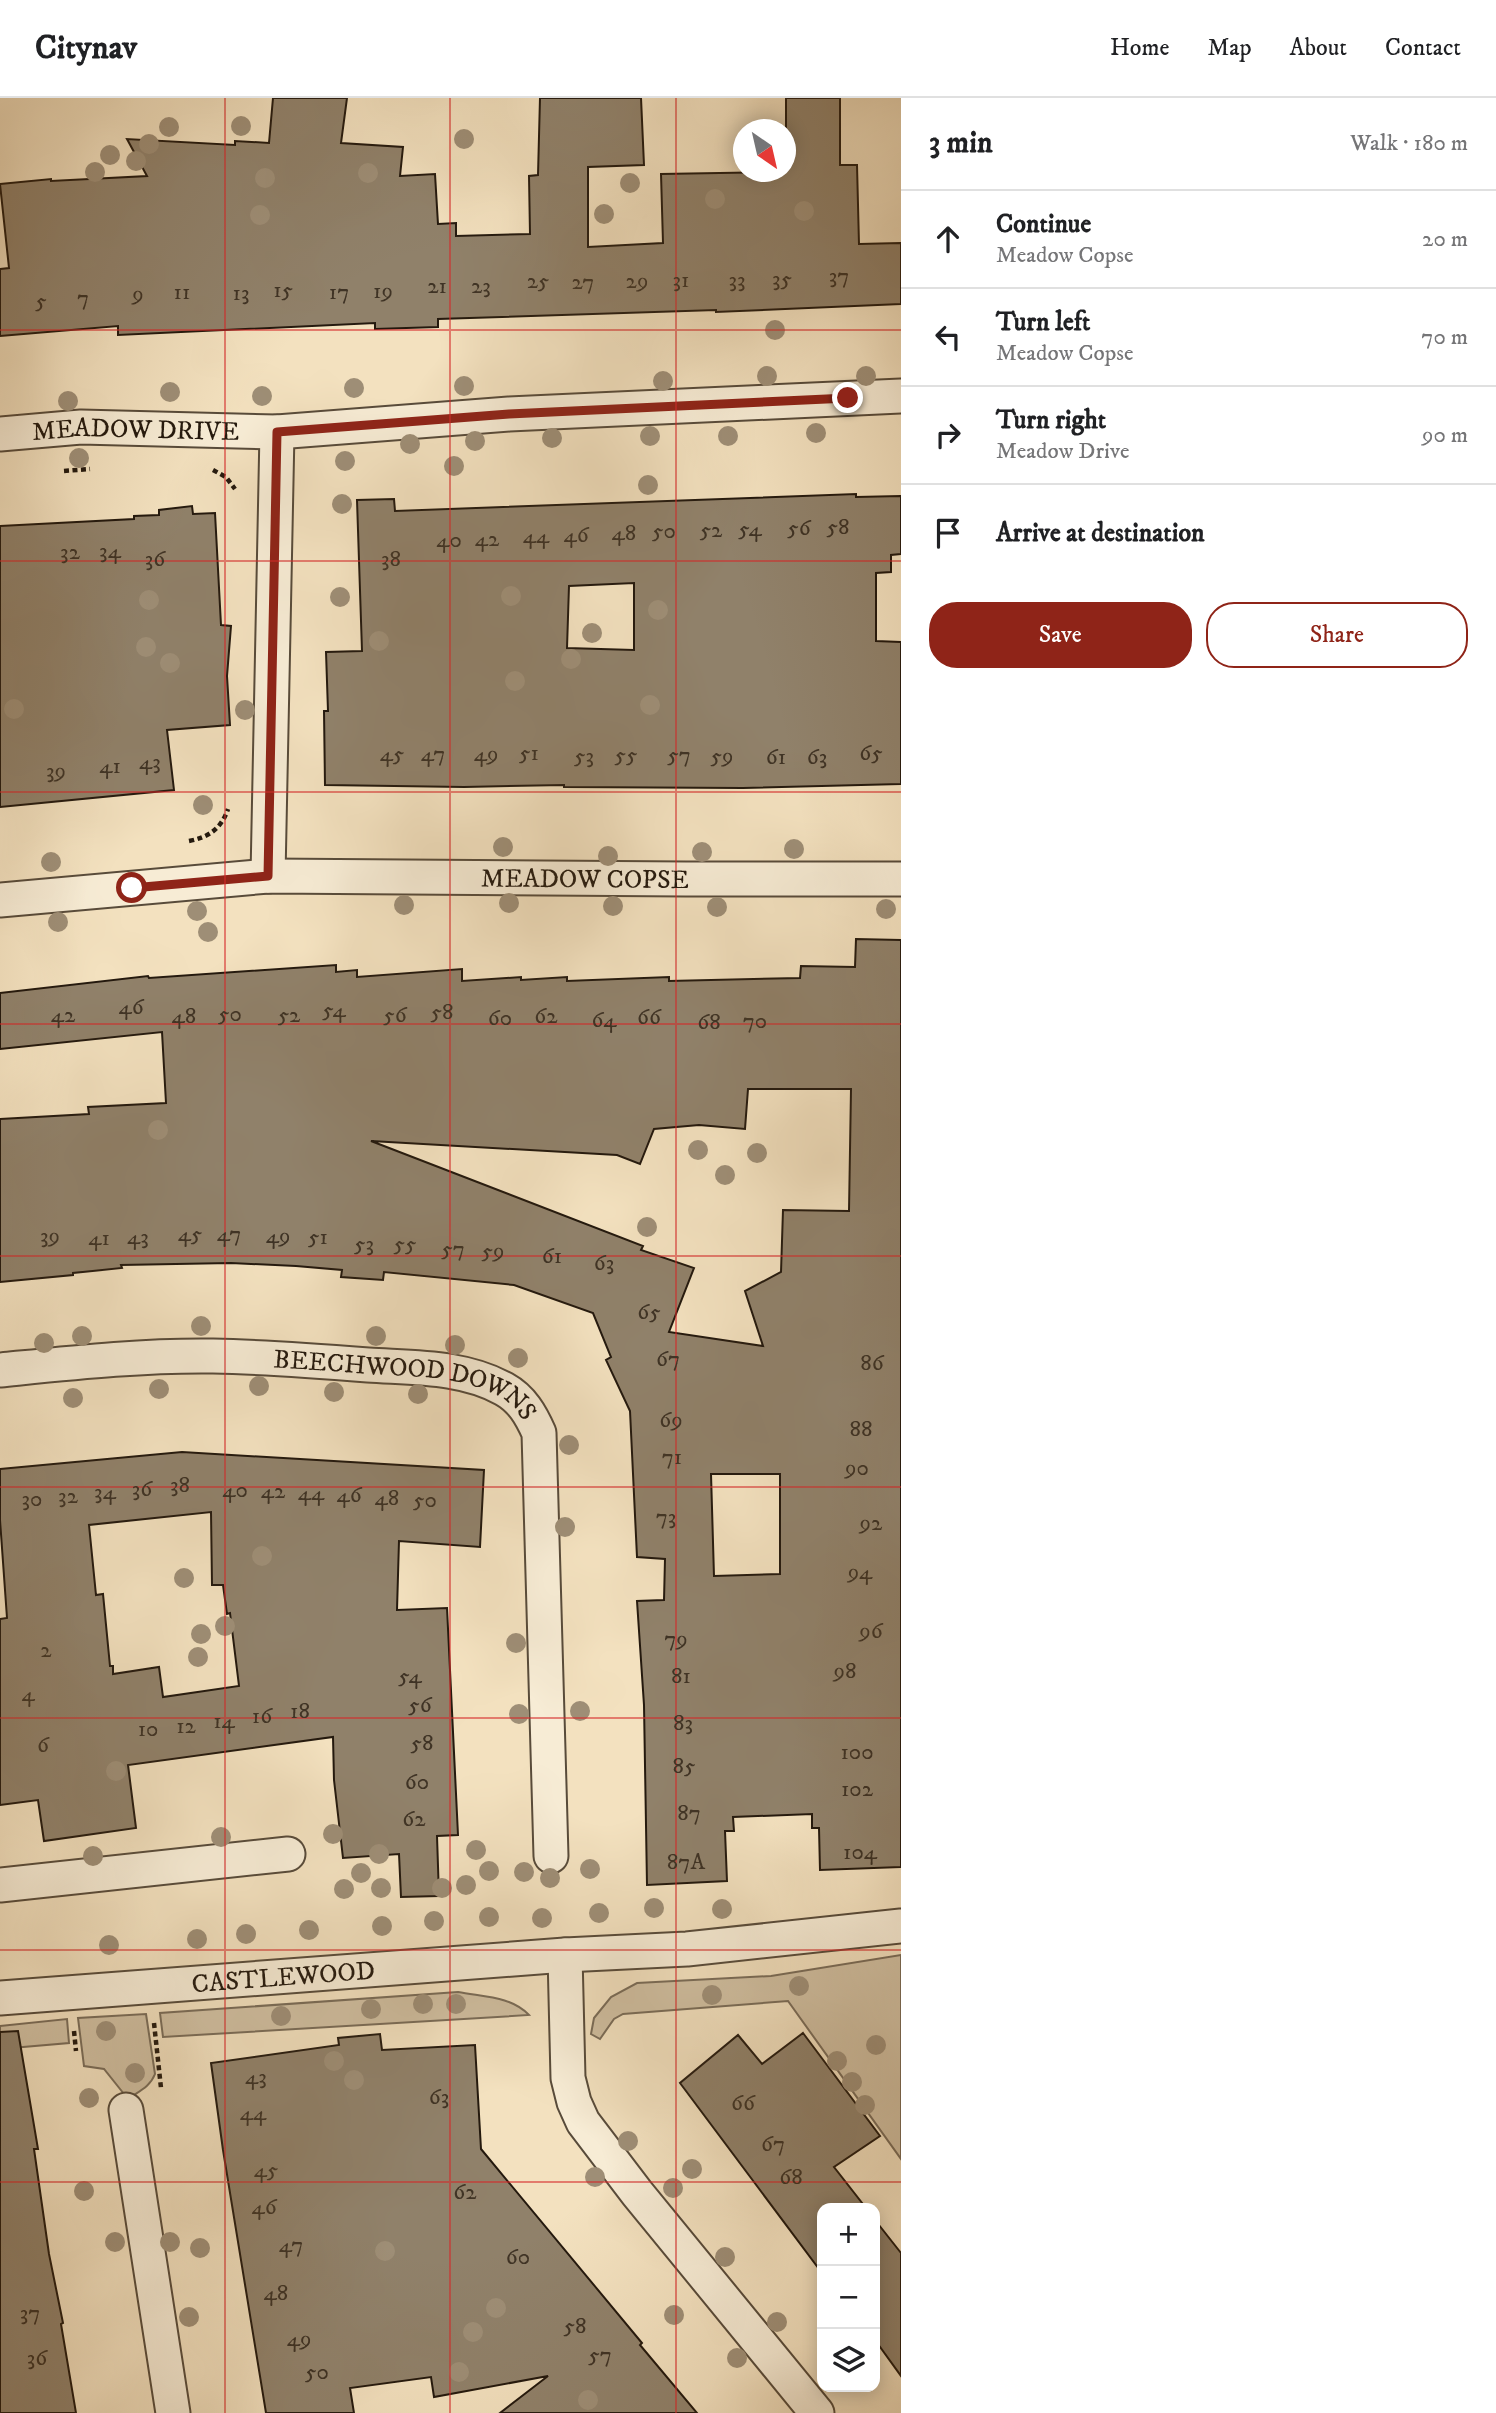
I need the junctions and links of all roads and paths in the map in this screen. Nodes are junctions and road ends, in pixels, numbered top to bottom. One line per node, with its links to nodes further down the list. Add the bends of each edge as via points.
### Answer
1 (901, 396): 2 (street, MEADOW DRIVE, via 509,414)
2 (277, 432): 3 (street, MEADOW DRIVE, via 81,427); 10 (street)
3 (0, 433)
4 (103, 468): 6 (path)
5 (210, 469): 7 (path, via 226,477)
6 (62, 471)
7 (238, 492)
8 (230, 803): 9 (path, via 213,832)
9 (187, 842)
10 (268, 876): 11 (street, MEADOW COPSE); 12 (street, MEADOW COPSE)
11 (901, 878)
12 (0, 900)
13 (0, 1370): 15 (street, BEECHWOOD DOWNS, via 211,1356 326,1361 453,1371 480,1378 519,1399 539,1433)
14 (288, 1854): 16 (street)
15 (551, 1856)
16 (0, 1885)
17 (901, 1926): 18 (street, CASTLEWOOD, via 687,1950)
18 (565, 1955): 19 (street, CASTLEWOOD); 24 (street, via 568,2078 583,2123)
19 (150, 1986): 20 (street, CASTLEWOOD); 21 (path)
20 (0, 1998)
21 (161, 2088)
22 (126, 2110): 23 (street)
23 (173, 2413)
24 (817, 2413)

